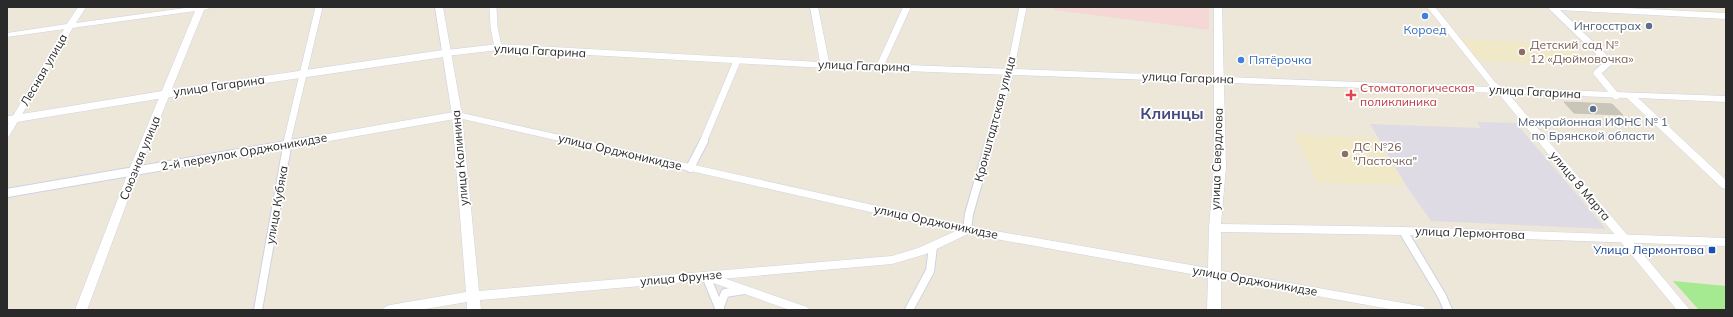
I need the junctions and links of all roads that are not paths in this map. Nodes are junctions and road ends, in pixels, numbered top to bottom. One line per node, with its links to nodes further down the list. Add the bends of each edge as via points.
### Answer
1 (82, 7): 14 (street, Лесная улица)
2 (204, 7): 14 (street); 25 (street, Союзная улица)
3 (319, 7): 22 (street, улица Кубяка)
4 (439, 7): 17 (main road, улица Калинина)
5 (493, 7): 16 (street)
6 (814, 7): 19 (street)
7 (907, 7): 20 (street)
8 (1023, 7): 21 (street, Кронштадтская улица)
9 (1218, 7): 23 (main road, улица Свердлова)
10 (1431, 7): 24 (street, улица 8 Марта, via 1492,84)
11 (1552, 7): 26 (street, via 1609,62 1597,73)
12 (1559, 7): 13 (main road)
13 (1726, 16)
14 (70, 26): 15 (street); 30 (street, Лесная улица)
15 (7, 34)
16 (498, 47): 17 (street, улица Гагарина); 18 (street, улица Гагарина)
17 (447, 54): 22 (street, улица Гагарина); 29 (main road, улица Калинина)
18 (737, 61): 19 (street, улица Гагарина); 34 (street)
19 (825, 64): 20 (street, улица Гагарина)
20 (880, 66): 21 (street, улица Гагарина)
21 (1010, 72): 23 (street, улица Гагарина); 39 (street, Кронштадтская улица, via 969,214)
22 (305, 74): 25 (street, улица Гагарина); 33 (street, улица Кубяка)
23 (1219, 79): 24 (street, улица Гагарина); 38 (main road, улица Свердлова, via 1220,167)
24 (1500, 90): 26 (street, улица Гагарина); 41 (street, улица 8 Марта)
25 (166, 94): 30 (street, улица Гагарина); 35 (street, Союзная улица)
26 (1616, 96): 27 (street, улица Гагарина)
27 (1630, 96): 28 (street, улица Гагарина); 36 (street)
28 (1726, 99)
29 (457, 115): 33 (street, 2-й переулок Орджоникидзе); 34 (street, улица Орджоникидзе); 47 (main road, улица Калинина)
30 (16, 118): 31 (street, улица Гагарина); 32 (street, Лесная улица)
31 (7, 120)
32 (7, 133)
33 (288, 144): 35 (street, 2-й переулок Орджоникидзе); 50 (street, улица Кубяка)
34 (690, 168): 39 (street, улица Орджоникидзе)
35 (134, 170): 37 (street, 2-й переулок Орджоникидзе); 49 (street, Союзная улица)
36 (1726, 186)
37 (7, 193)
38 (1215, 228): 40 (main road, улица Лермонтова); 44 (main road, улица Свердлова)
39 (967, 230): 43 (main road, улица Фрунзе); 44 (main road, улица Орджоникидзе)
40 (1403, 230): 41 (main road, улица Лермонтова); 57 (street)
41 (1625, 239): 42 (main road, улица Лермонтова); 58 (street, улица 8 Марта)
42 (1726, 242)
43 (933, 247): 45 (main road, улица Фрунзе, via 892,260); 54 (street, via 930,271)
44 (1216, 274): 55 (main road, улица Свердлова); 56 (street, улица Орджоникидзе)
45 (706, 276): 46 (street); 47 (main road, улица Фрунзе); 48 (street)
46 (744, 290): 48 (street, via 725,293); 53 (street)
47 (473, 296): 51 (main road, улица Фрунзе); 52 (main road, улица Калинина)
48 (719, 309)
49 (81, 310)
50 (258, 310)
51 (390, 310)
52 (474, 310)
53 (803, 310)
54 (909, 310)
55 (1214, 310)
56 (1420, 310)
57 (1448, 310)
58 (1684, 310)

